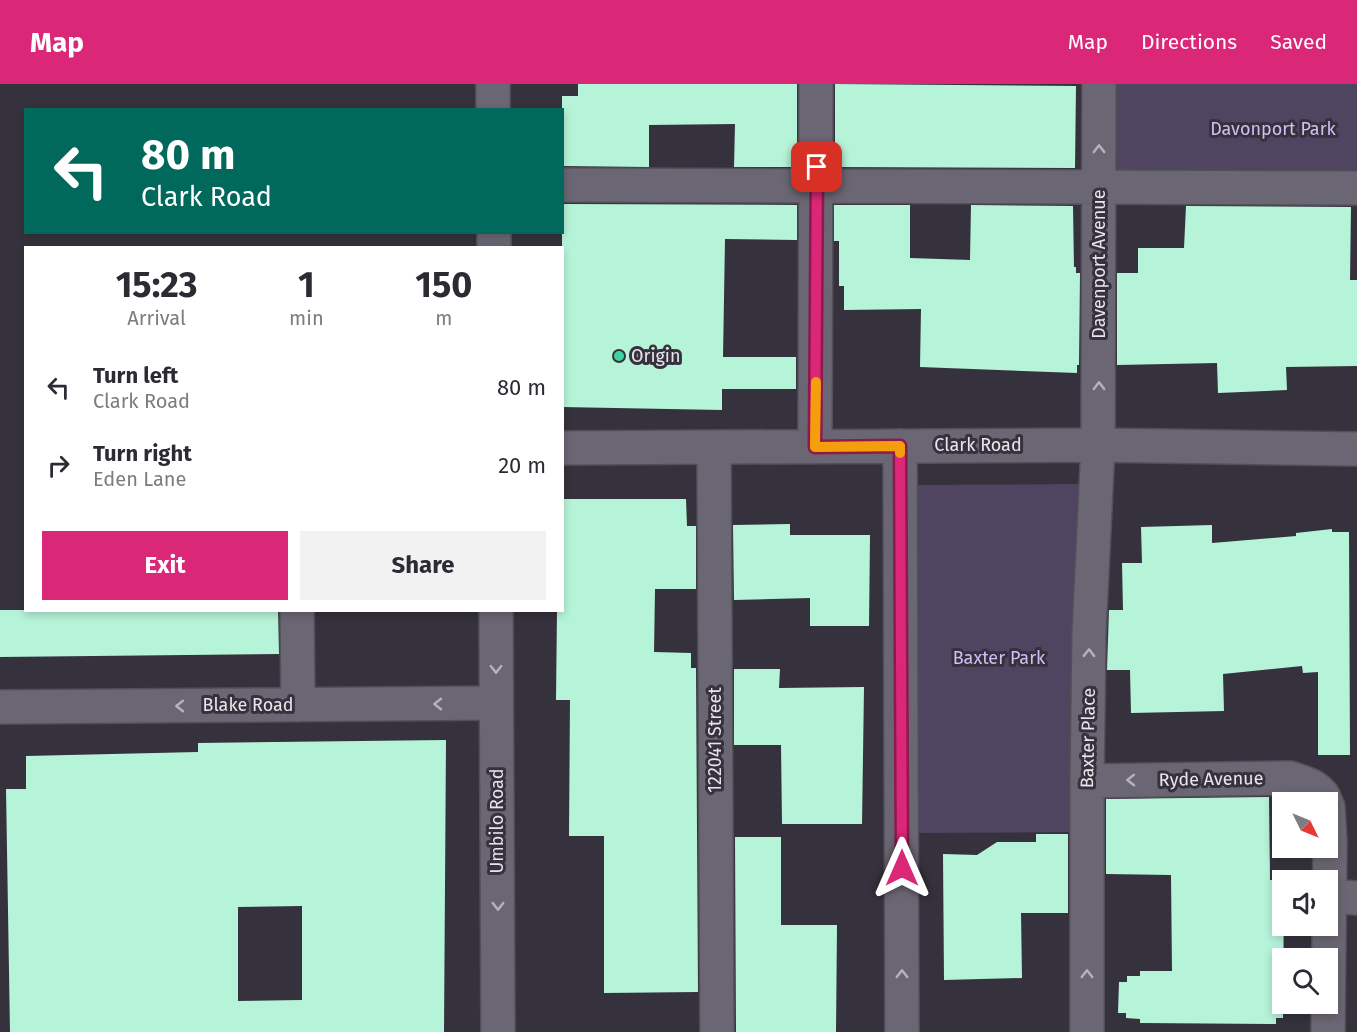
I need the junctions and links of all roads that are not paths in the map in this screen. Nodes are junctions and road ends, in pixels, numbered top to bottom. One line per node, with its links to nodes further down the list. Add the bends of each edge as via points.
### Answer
1 (493, 84): 4 (street)
2 (816, 84): 7 (street)
3 (1099, 84): 6 (street, Davenport Avenue, one-way to 3)
4 (493, 108)
5 (564, 185): 7 (street)
6 (1100, 187): 7 (street); 8 (street); 9 (street, Davenport Avenue, one-way to 6)
7 (817, 188): 11 (street)
8 (1357, 188)
9 (1098, 445): 10 (street, Clark Road); 13 (street, Clark Road); 20 (street, Baxter Place, one-way to 9)
10 (900, 446): 11 (street, Clark Road); 28 (street, one-way to 10)
11 (815, 447): 14 (street, Clark Road)
12 (564, 448): 14 (street, Clark Road)
13 (1357, 448)
14 (714, 449): 27 (street, 122041 Street)
15 (297, 612): 18 (street)
16 (496, 612): 17 (street, Umbilo Road, one-way to 17)
17 (496, 703): 18 (street, Blake Road, one-way to 18); 25 (street, Umbilo Road, one-way to 25)
18 (298, 705): 19 (street, Blake Road, one-way to 19)
19 (0, 707)
20 (1087, 781): 21 (street, Ryde Avenue, one-way to 20, via 1290,778); 29 (street, Baxter Place, one-way to 20)
21 (1320, 792)
22 (1334, 858): 23 (street)
23 (1343, 897): 24 (street)
24 (1338, 1017)
25 (498, 1032): 26 (street)
26 (510, 1032)
27 (717, 1032)
28 (902, 1032)
29 (1087, 1032)

